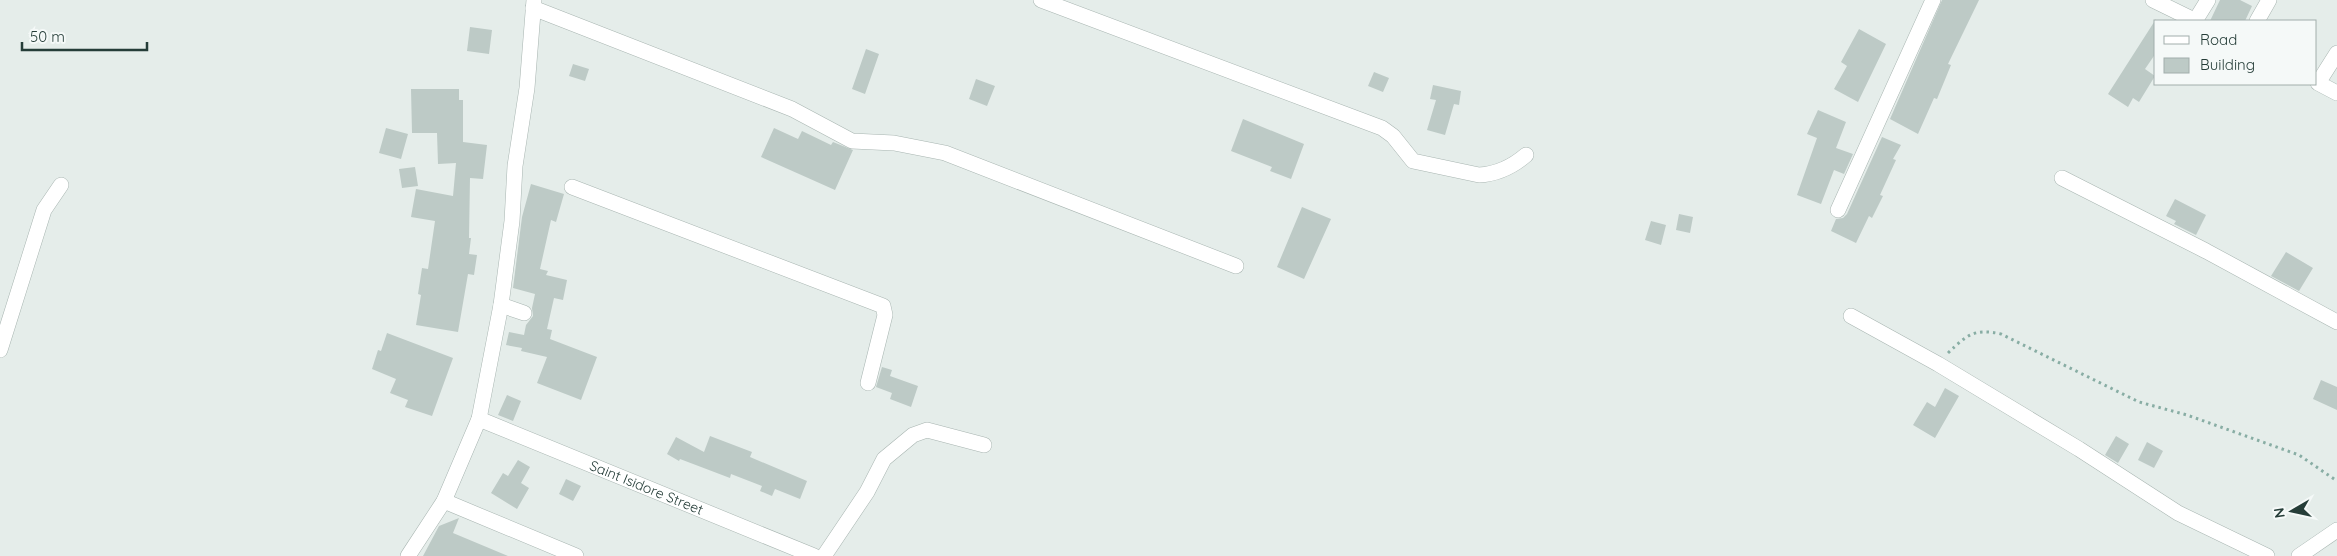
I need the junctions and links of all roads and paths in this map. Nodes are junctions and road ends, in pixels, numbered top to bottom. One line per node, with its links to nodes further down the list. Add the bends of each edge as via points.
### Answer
1 (1041, 0): 13 (street, via 1382,128 1393,136 1413,161 1479,176 1514,166)
2 (1933, 0): 17 (street)
3 (2153, 0): 7 (street)
4 (2208, 0): 8 (street)
5 (2269, 0): 9 (street)
6 (534, 4): 18 (street, via 792,109 852,141 894,143 945,153); 19 (street)
7 (2194, 20)
8 (2197, 20)
9 (2258, 20)
10 (2337, 52): 11 (street)
11 (2317, 83): 12 (street)
12 (2337, 93)
13 (1526, 155)
14 (2062, 178): 22 (street)
15 (61, 185): 23 (street, via 44,210)
16 (572, 187): 25 (street, via 884,306 885,315)
17 (1838, 210)
18 (1236, 266)
19 (501, 305): 20 (street); 26 (street)
20 (524, 313)
21 (1851, 316): 24 (street)
22 (2337, 322)
23 (0, 350)
24 (1938, 364): 28 (path, via 1967,335 1985,330 2001,334 2139,402 2187,415 2299,456); 35 (street, via 2080,449 2178,513)
25 (868, 383)
26 (479, 419): 29 (street); 33 (street, Saint Isidore Street)
27 (984, 445): 34 (street, via 927,430 913,435 884,459 867,492)
28 (2337, 480)
29 (444, 501): 31 (street); 32 (street)
30 (2337, 530): 36 (street)
31 (408, 556)
32 (576, 556)
33 (814, 556)
34 (824, 556)
35 (2267, 556)
36 (2299, 556)

